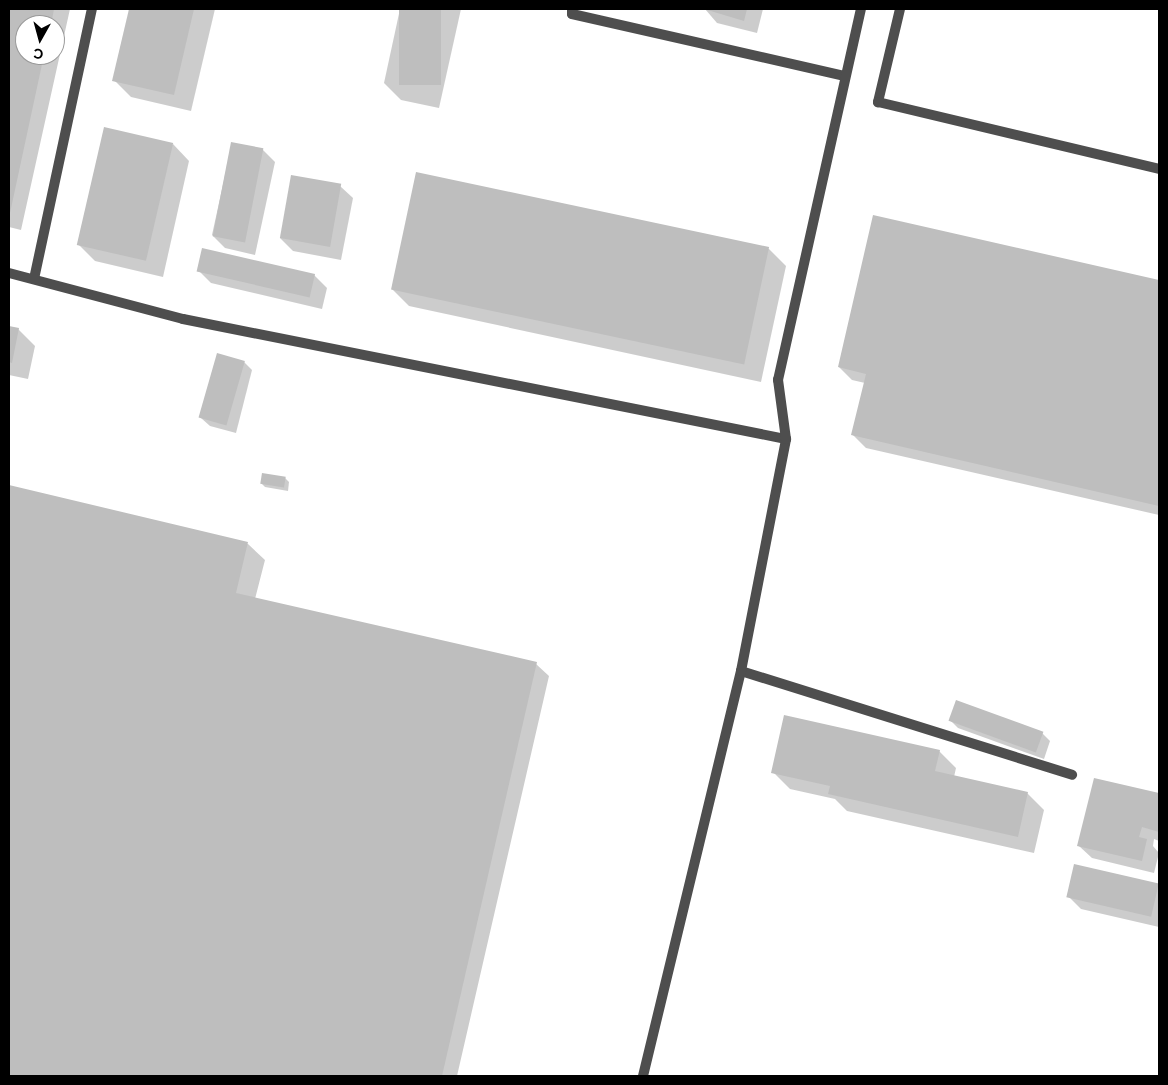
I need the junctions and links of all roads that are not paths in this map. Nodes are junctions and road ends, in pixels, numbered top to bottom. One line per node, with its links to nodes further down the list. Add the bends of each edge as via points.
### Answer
1 (92, 9): 8 (lane)
2 (572, 9): 5 (lane, via 572,14)
3 (861, 9): 5 (lane)
4 (900, 9): 6 (lane, via 878,102)
5 (845, 76): 9 (lane, via 778,380)
6 (1159, 169)
7 (9, 274): 8 (lane)
8 (34, 279): 9 (lane, via 183,319)
9 (786, 439): 10 (lane)
10 (741, 671): 11 (lane); 12 (lane)
11 (1072, 775)
12 (643, 1076)

